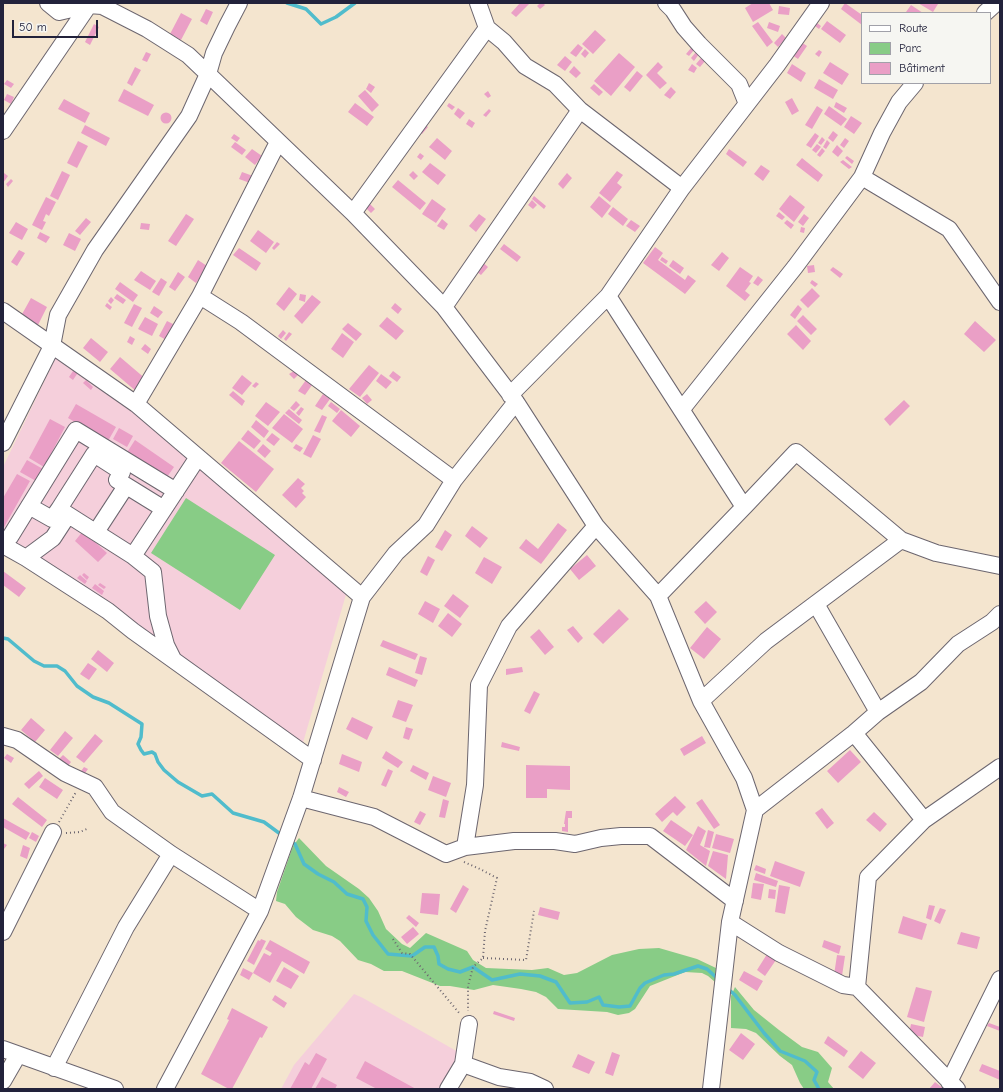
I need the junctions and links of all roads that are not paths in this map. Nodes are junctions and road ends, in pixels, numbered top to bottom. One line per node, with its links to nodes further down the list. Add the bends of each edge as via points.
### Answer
1 (48, 3): 7 (street, via 59,12)
2 (240, 3): 10 (street, via 214,53)
3 (478, 3): 9 (street)
4 (666, 3): 12 (street, via 699,44 739,84)
5 (821, 3): 12 (street)
6 (996, 3): 8 (street)
7 (89, 5): 10 (street, via 102,6 147,29 188,55); 14 (street)
8 (986, 12)
9 (487, 28): 13 (street, via 504,42 525,66 555,84); 18 (street)
10 (208, 74): 15 (street); 24 (street, via 189,116 95,250 58,315)
11 (913, 84): 16 (street, via 882,132)
12 (747, 104): 17 (street)
13 (580, 110): 17 (street); 22 (street)
14 (3, 131)
15 (278, 142): 18 (street); 19 (street)
16 (862, 177): 21 (street, via 949,229); 27 (street, via 795,267)
17 (682, 188): 20 (street)
18 (353, 213): 22 (street)
19 (200, 296): 26 (street); 32 (street, via 242,322)
20 (608, 296): 25 (street); 27 (street)
21 (1000, 302)
22 (444, 307): 25 (street)
23 (3, 311): 24 (street)
24 (52, 346): 26 (street); 28 (street)
25 (513, 399): 32 (street); 38 (street)
26 (136, 404): 30 (street)
27 (682, 409): 35 (street)
28 (3, 443)
29 (97, 449): 31 (street); 34 (street, via 76,430); 37 (street)
30 (198, 457): 33 (street); 47 (street)
31 (125, 473): 33 (street); 36 (street); 39 (street)
32 (454, 480): 47 (street, via 426,525 396,553)
33 (176, 491): 36 (street)
34 (29, 506): 37 (street, via 52,519); 41 (street, via 10,537)
35 (744, 507): 40 (street, via 796,452); 46 (street)
36 (164, 509): 43 (street)
37 (63, 512): 39 (street); 44 (street, via 53,538)
38 (596, 526): 46 (street); 61 (street, via 509,626 478,685 475,785)
39 (96, 532): 43 (street)
40 (901, 540): 45 (street, via 936,553); 48 (street)
41 (3, 541)
42 (3, 545): 44 (street)
43 (133, 556): 50 (street, via 153,572 158,616 166,645)
44 (26, 558): 50 (street, via 108,611)
45 (1000, 566)
46 (658, 596): 51 (street)
47 (362, 597): 55 (street)
48 (816, 604): 51 (street, via 766,641); 52 (street)
49 (1000, 614): 52 (street, via 958,644 921,682)
50 (174, 660): 55 (street)
51 (701, 701): 58 (street, via 744,778)
52 (878, 712): 53 (street)
53 (854, 733): 58 (street); 59 (street)
54 (3, 736): 62 (street, via 17,740 65,773 96,787 112,812)
55 (313, 760): 57 (street)
56 (1000, 767): 59 (street)
57 (301, 798): 61 (street, via 374,817 446,854); 64 (street)
58 (755, 810): 63 (street)
59 (924, 820): 68 (street, via 868,877)
60 (53, 832): 66 (street)
61 (465, 848): 63 (street, via 514,841 555,841 575,844 614,836 650,836)
62 (171, 854): 64 (street); 72 (street, via 126,927)
63 (734, 901): 65 (street)
64 (260, 911): 76 (street)
65 (730, 922): 68 (street, via 779,953 836,982); 79 (street)
66 (3, 932)
67 (1000, 979): 74 (street)
68 (857, 987): 74 (street)
69 (469, 1024): 71 (street)
70 (10, 1052): 72 (street); 73 (street)
71 (463, 1064): 77 (street); 78 (street, via 500,1077 530,1082)
72 (54, 1068): 75 (street)
73 (3, 1081)
74 (953, 1086)
75 (115, 1089)
76 (165, 1089)
77 (448, 1089)
78 (545, 1089)
79 (711, 1089)

